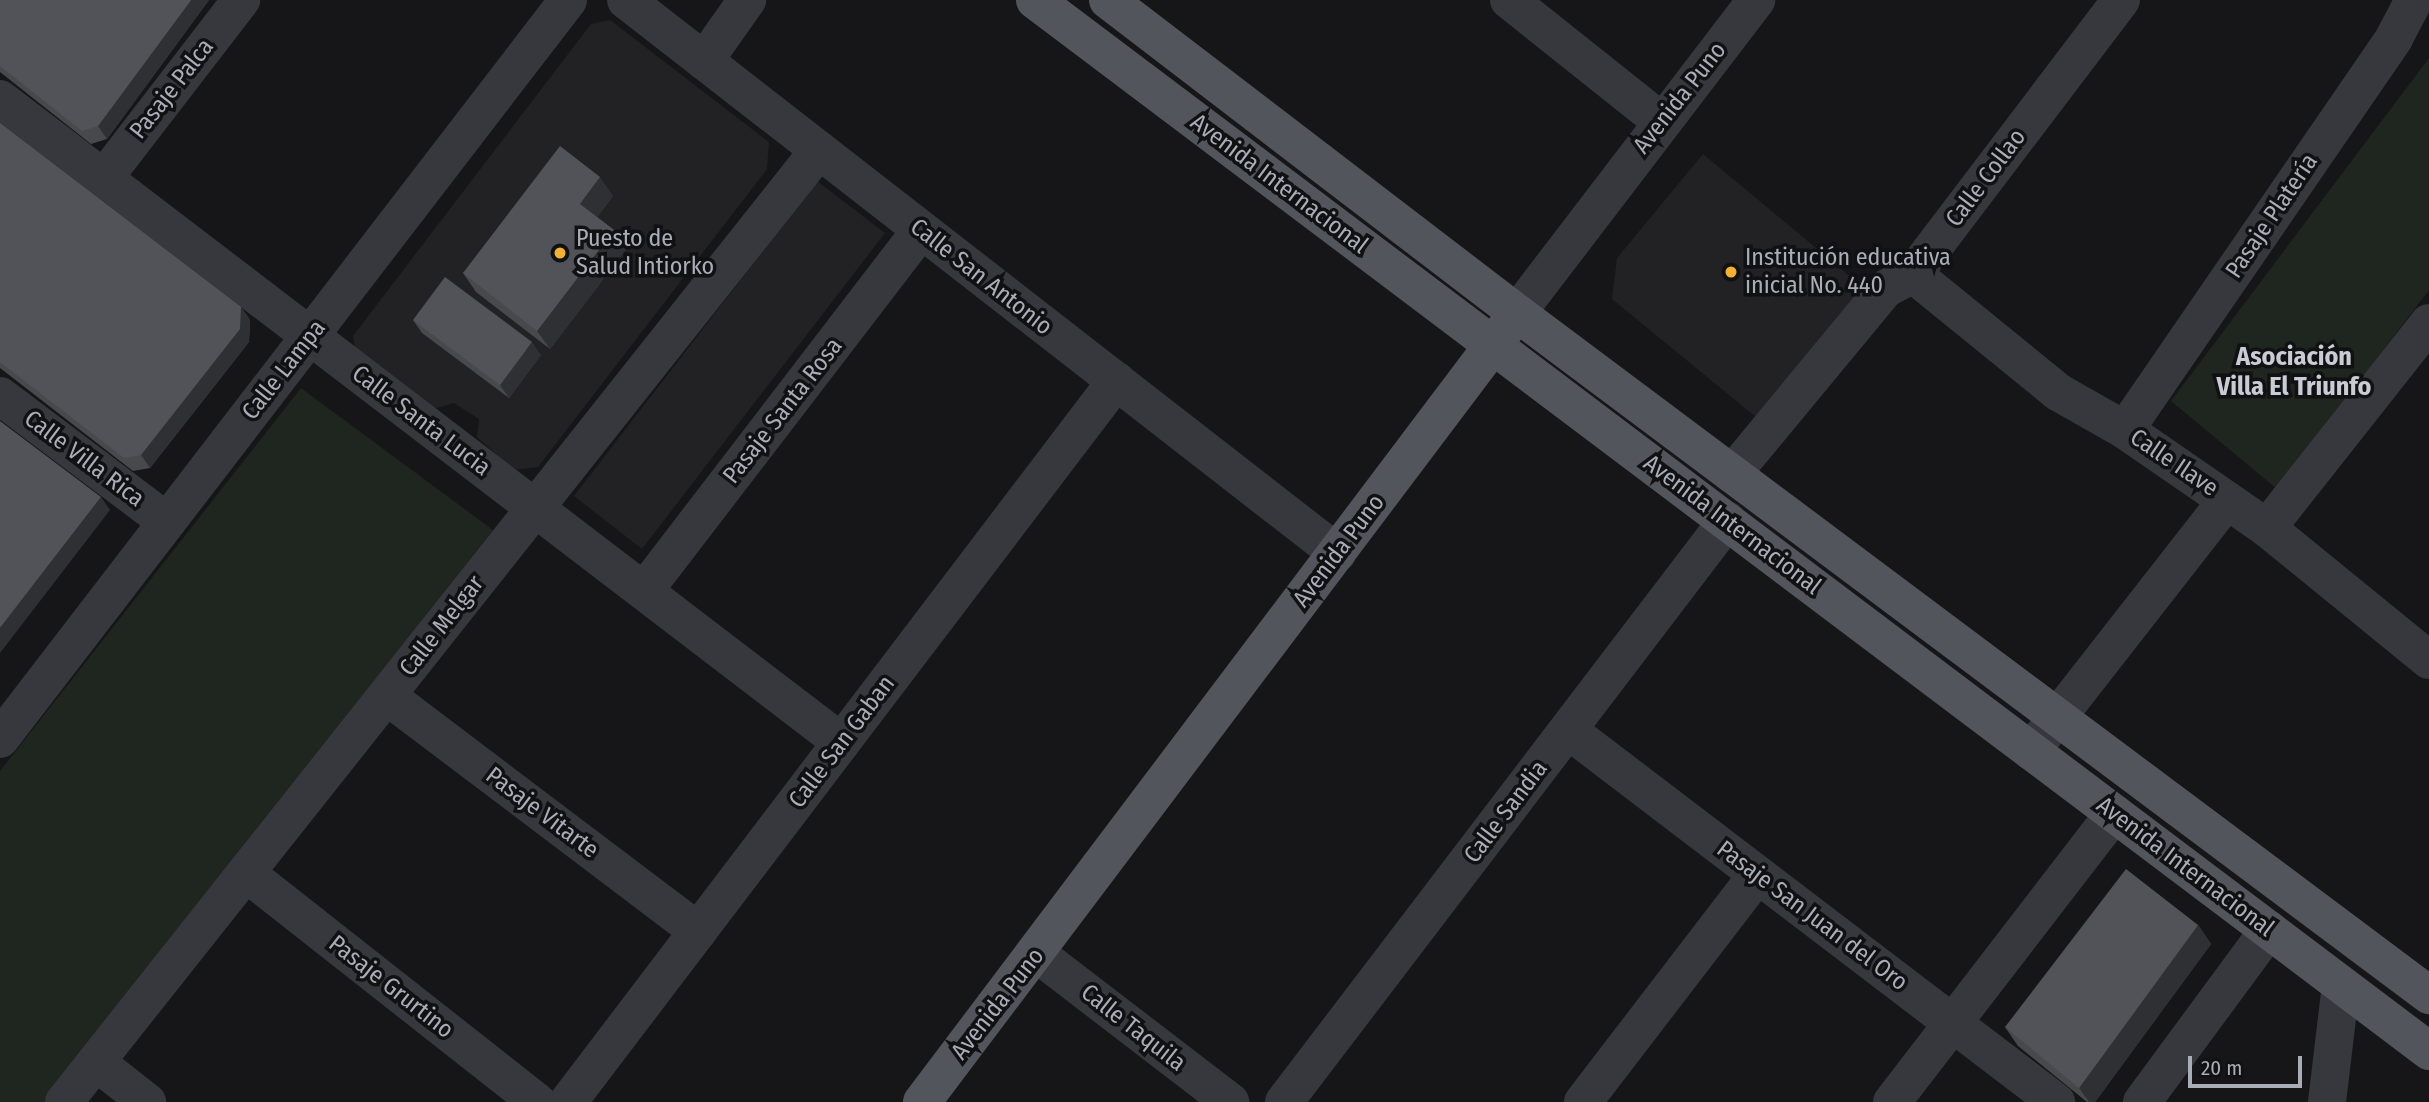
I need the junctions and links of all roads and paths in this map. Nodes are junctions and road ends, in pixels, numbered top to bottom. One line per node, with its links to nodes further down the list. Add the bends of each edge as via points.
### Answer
1 (241, 0): 15 (street, Pasaje Palca)
2 (568, 0): 20 (street, Calle Lampa)
3 (626, 0): 11 (street, Calle San Antonio)
4 (747, 0): 11 (street)
5 (1035, 0): 21 (main road, Avenida Internacional)
6 (1108, 0): 18 (main road, Avenida Internacional)
7 (1509, 0): 13 (street)
8 (1756, 0): 13 (street, Avenida Puno)
9 (2121, 0): 17 (street, Calle Collao)
10 (2414, 0): 24 (street, Pasaje Platería, via 2394,38)
11 (704, 61): 14 (street, Calle San Antonio)
12 (0, 99): 15 (street, Calle Santa Lucia)
13 (1661, 121): 18 (street, Avenida Puno)
14 (819, 150): 16 (street, Calle San Antonio); 27 (street, Calle Melgar)
15 (104, 178): 20 (street, Calle Santa Lucia)
16 (921, 230): 22 (street, Calle San Antonio); 32 (street, Pasaje Santa Rosa)
17 (1913, 274): 24 (street, Calle Ilave, via 2058,392); 25 (street, Calle Collao, via 1885,289)
18 (1517, 313): 21 (main road, Avenida Puno); 25 (main road, Avenida Internacional)
19 (2429, 323): 30 (street)
20 (310, 336): 27 (street, Calle Santa Lucia); 29 (street, Calle Lampa)
21 (1493, 345): 28 (main road, Avenida Internacional); 31 (main road, Avenida Puno)
22 (1116, 381): 31 (street, Calle San Antonio); 39 (street, Calle San Gaban)
23 (0, 396): 29 (street, Calle Villa Rica)
24 (2125, 430): 26 (street, Calle Ilave)
25 (1732, 474): 36 (main road, Avenida Internacional)
26 (2227, 500): 30 (street, Calle Ilave); 36 (street)
27 (535, 508): 32 (street, Calle Santa Lucia); 34 (street, Calle Melgar)
28 (1727, 521): 37 (street, Calle Sandia); 40 (main road, Avenida Internacional)
29 (167, 522): 35 (street, Calle Lampa)
30 (2267, 528): 33 (street, Calle Ilave)
31 (1337, 553): 46 (main road, Avenida Puno)
32 (644, 592): 39 (street, Calle Santa Lucia)
33 (2429, 660)
34 (387, 696): 42 (street, Calle Melgar); 45 (street, Pasaje Vitarte)
35 (12, 697): 38 (street, Calle Lampa)
36 (2058, 718): 40 (street); 48 (main road, Avenida Internacional)
37 (1568, 730): 43 (street, Pasaje San Juan del Oro); 58 (street, Calle Sandia)
38 (0, 739)
39 (841, 742): 45 (street, Calle San Gaban)
40 (2031, 751): 41 (main road, Avenida Internacional)
41 (2114, 814): 44 (main road, Avenida Internacional); 49 (street)
42 (246, 873): 51 (street, Calle Melgar); 54 (street, Pasaje Grurtino)
43 (1757, 875): 49 (street, Pasaje San Juan del Oro); 59 (street)
44 (2269, 930): 47 (main road, Avenida Internacional); 62 (street)
45 (698, 931): 55 (street, Calle San Gaban)
46 (1037, 953): 56 (main road, Avenida Puno); 57 (street, Calle Taquila)
47 (2341, 985): 50 (main road, Avenida Internacional); 63 (street)
48 (2429, 995)
49 (1951, 1023): 60 (street); 61 (street, Pasaje San Juan del Oro)
50 (2429, 1051)
51 (96, 1062): 52 (street, Calle Melgar); 53 (street)
52 (64, 1102)
53 (147, 1102)
54 (537, 1102)
55 (568, 1102)
56 (922, 1102)
57 (1230, 1102)
58 (1284, 1102)
59 (1583, 1102)
60 (1892, 1102)
61 (2056, 1102)
62 (2142, 1102)
63 (2326, 1102)

